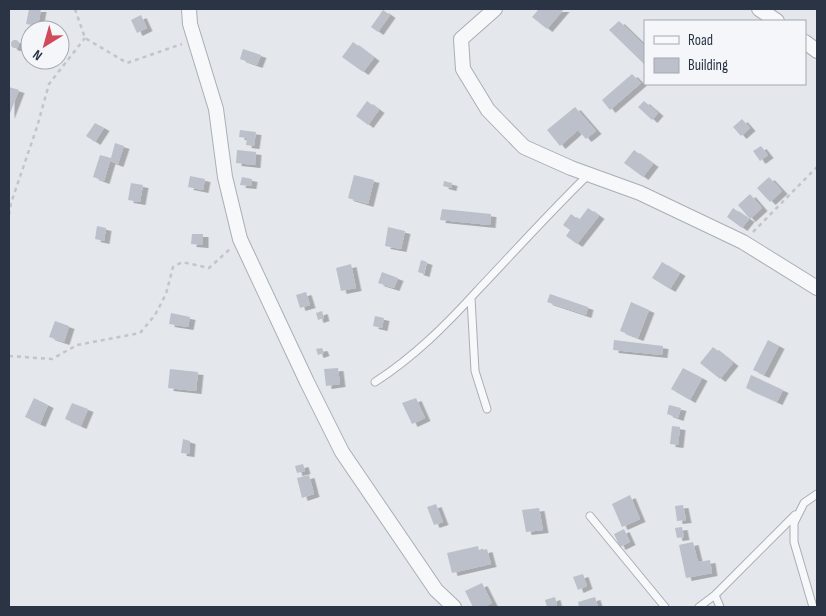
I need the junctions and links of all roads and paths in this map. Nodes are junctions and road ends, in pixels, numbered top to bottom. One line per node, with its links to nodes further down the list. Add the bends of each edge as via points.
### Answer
1 (75, 9): 6 (path)
2 (189, 9): 7 (street)
3 (495, 9): 11 (street, via 461,39 462,69 488,110 524,147)
4 (759, 9): 5 (street)
5 (775, 20)
6 (85, 38): 7 (path, via 127,63); 12 (path, via 49,84)
7 (194, 39): 13 (street, via 216,109 225,177)
8 (806, 43): 9 (street)
9 (817, 51)
10 (817, 167): 14 (path)
11 (589, 174): 14 (street, via 640,193); 16 (lane)
12 (9, 215)
13 (240, 239): 17 (path, via 209,268 182,262 173,267 166,294 155,315 140,332 77,345 52,359); 24 (street, via 342,452 436,590)
14 (743, 242): 15 (street)
15 (817, 288)
16 (471, 298): 18 (lane, via 396,369); 19 (lane, via 475,371)
17 (9, 356)
18 (375, 382)
19 (488, 409)
20 (817, 494): 21 (lane, via 804,503)
21 (801, 510): 23 (lane); 28 (lane, via 794,523 794,542)
22 (590, 516): 25 (lane)
23 (715, 595): 26 (lane); 27 (lane)
24 (454, 607)
25 (665, 607)
26 (699, 607)
27 (720, 607)
28 (813, 607)

